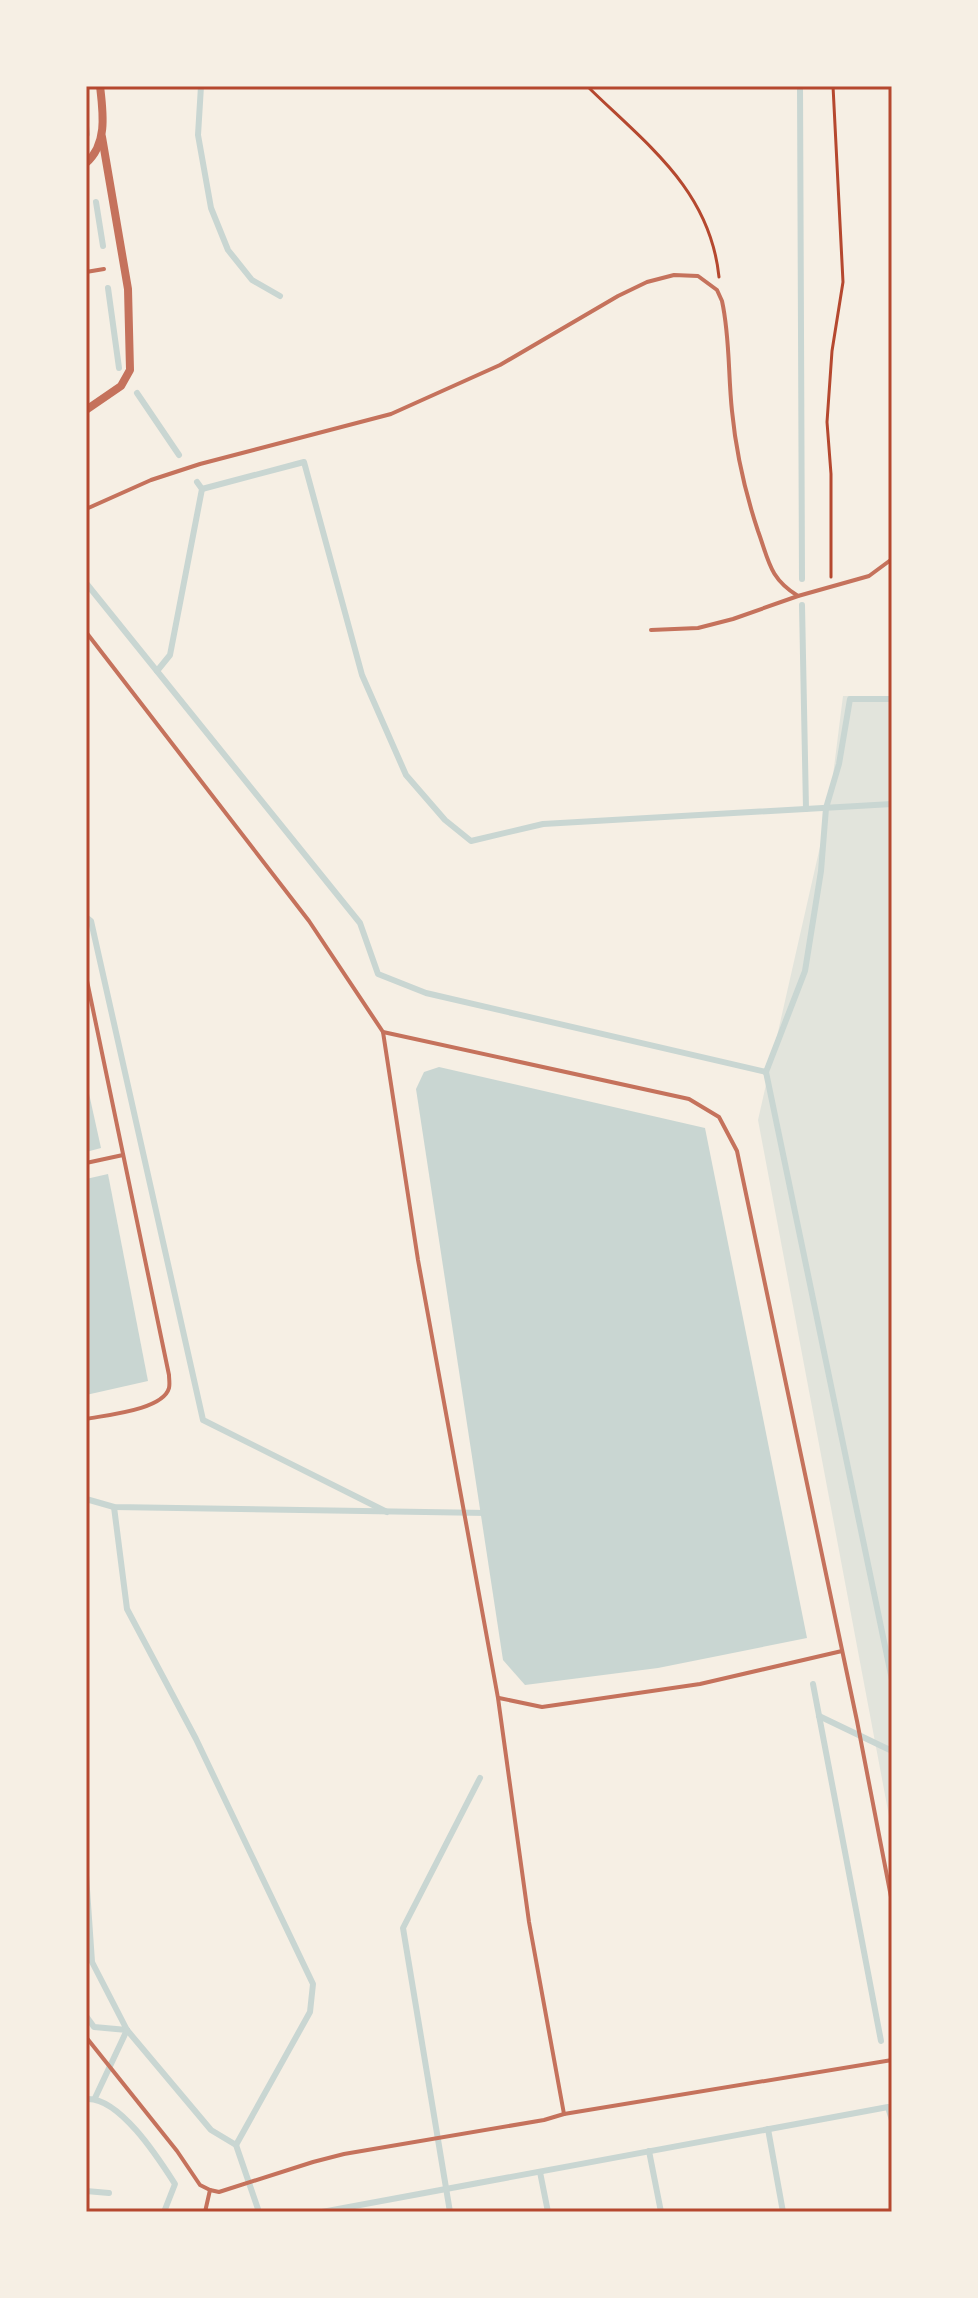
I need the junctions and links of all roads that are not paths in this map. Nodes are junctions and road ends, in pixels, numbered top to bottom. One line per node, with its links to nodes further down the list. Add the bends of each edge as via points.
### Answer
1 (100, 86): 2 (street)
2 (102, 137): 3 (street); 6 (street, via 128,289 130,370 121,386)
3 (86, 163)
4 (104, 269): 5 (lane)
5 (86, 272)
6 (86, 410)
7 (86, 509): 9 (lane, via 188,468 391,414 500,365 647,282 698,276 717,290 722,301 741,473 771,568 779,584)
8 (892, 559): 9 (lane, via 869,576)
9 (798, 596): 10 (lane, via 698,628)
10 (651, 630)
11 (86, 632): 13 (lane, via 309,921)
12 (86, 976): 14 (lane)
13 (383, 1032): 17 (lane, via 689,1099 719,1117 737,1151); 18 (lane, via 418,1260)
14 (123, 1155): 15 (lane); 16 (lane, via 169,1388 146,1407)
15 (86, 1163)
16 (86, 1419)
17 (842, 1651): 18 (lane, via 700,1684 542,1707); 19 (lane)
18 (498, 1698): 22 (lane, via 529,1922)
19 (892, 1902)
20 (86, 2037): 23 (lane, via 200,2185)
21 (892, 2060): 22 (lane)
22 (564, 2114): 23 (lane, via 344,2154 219,2192)
23 (210, 2190): 24 (lane)
24 (205, 2212)

